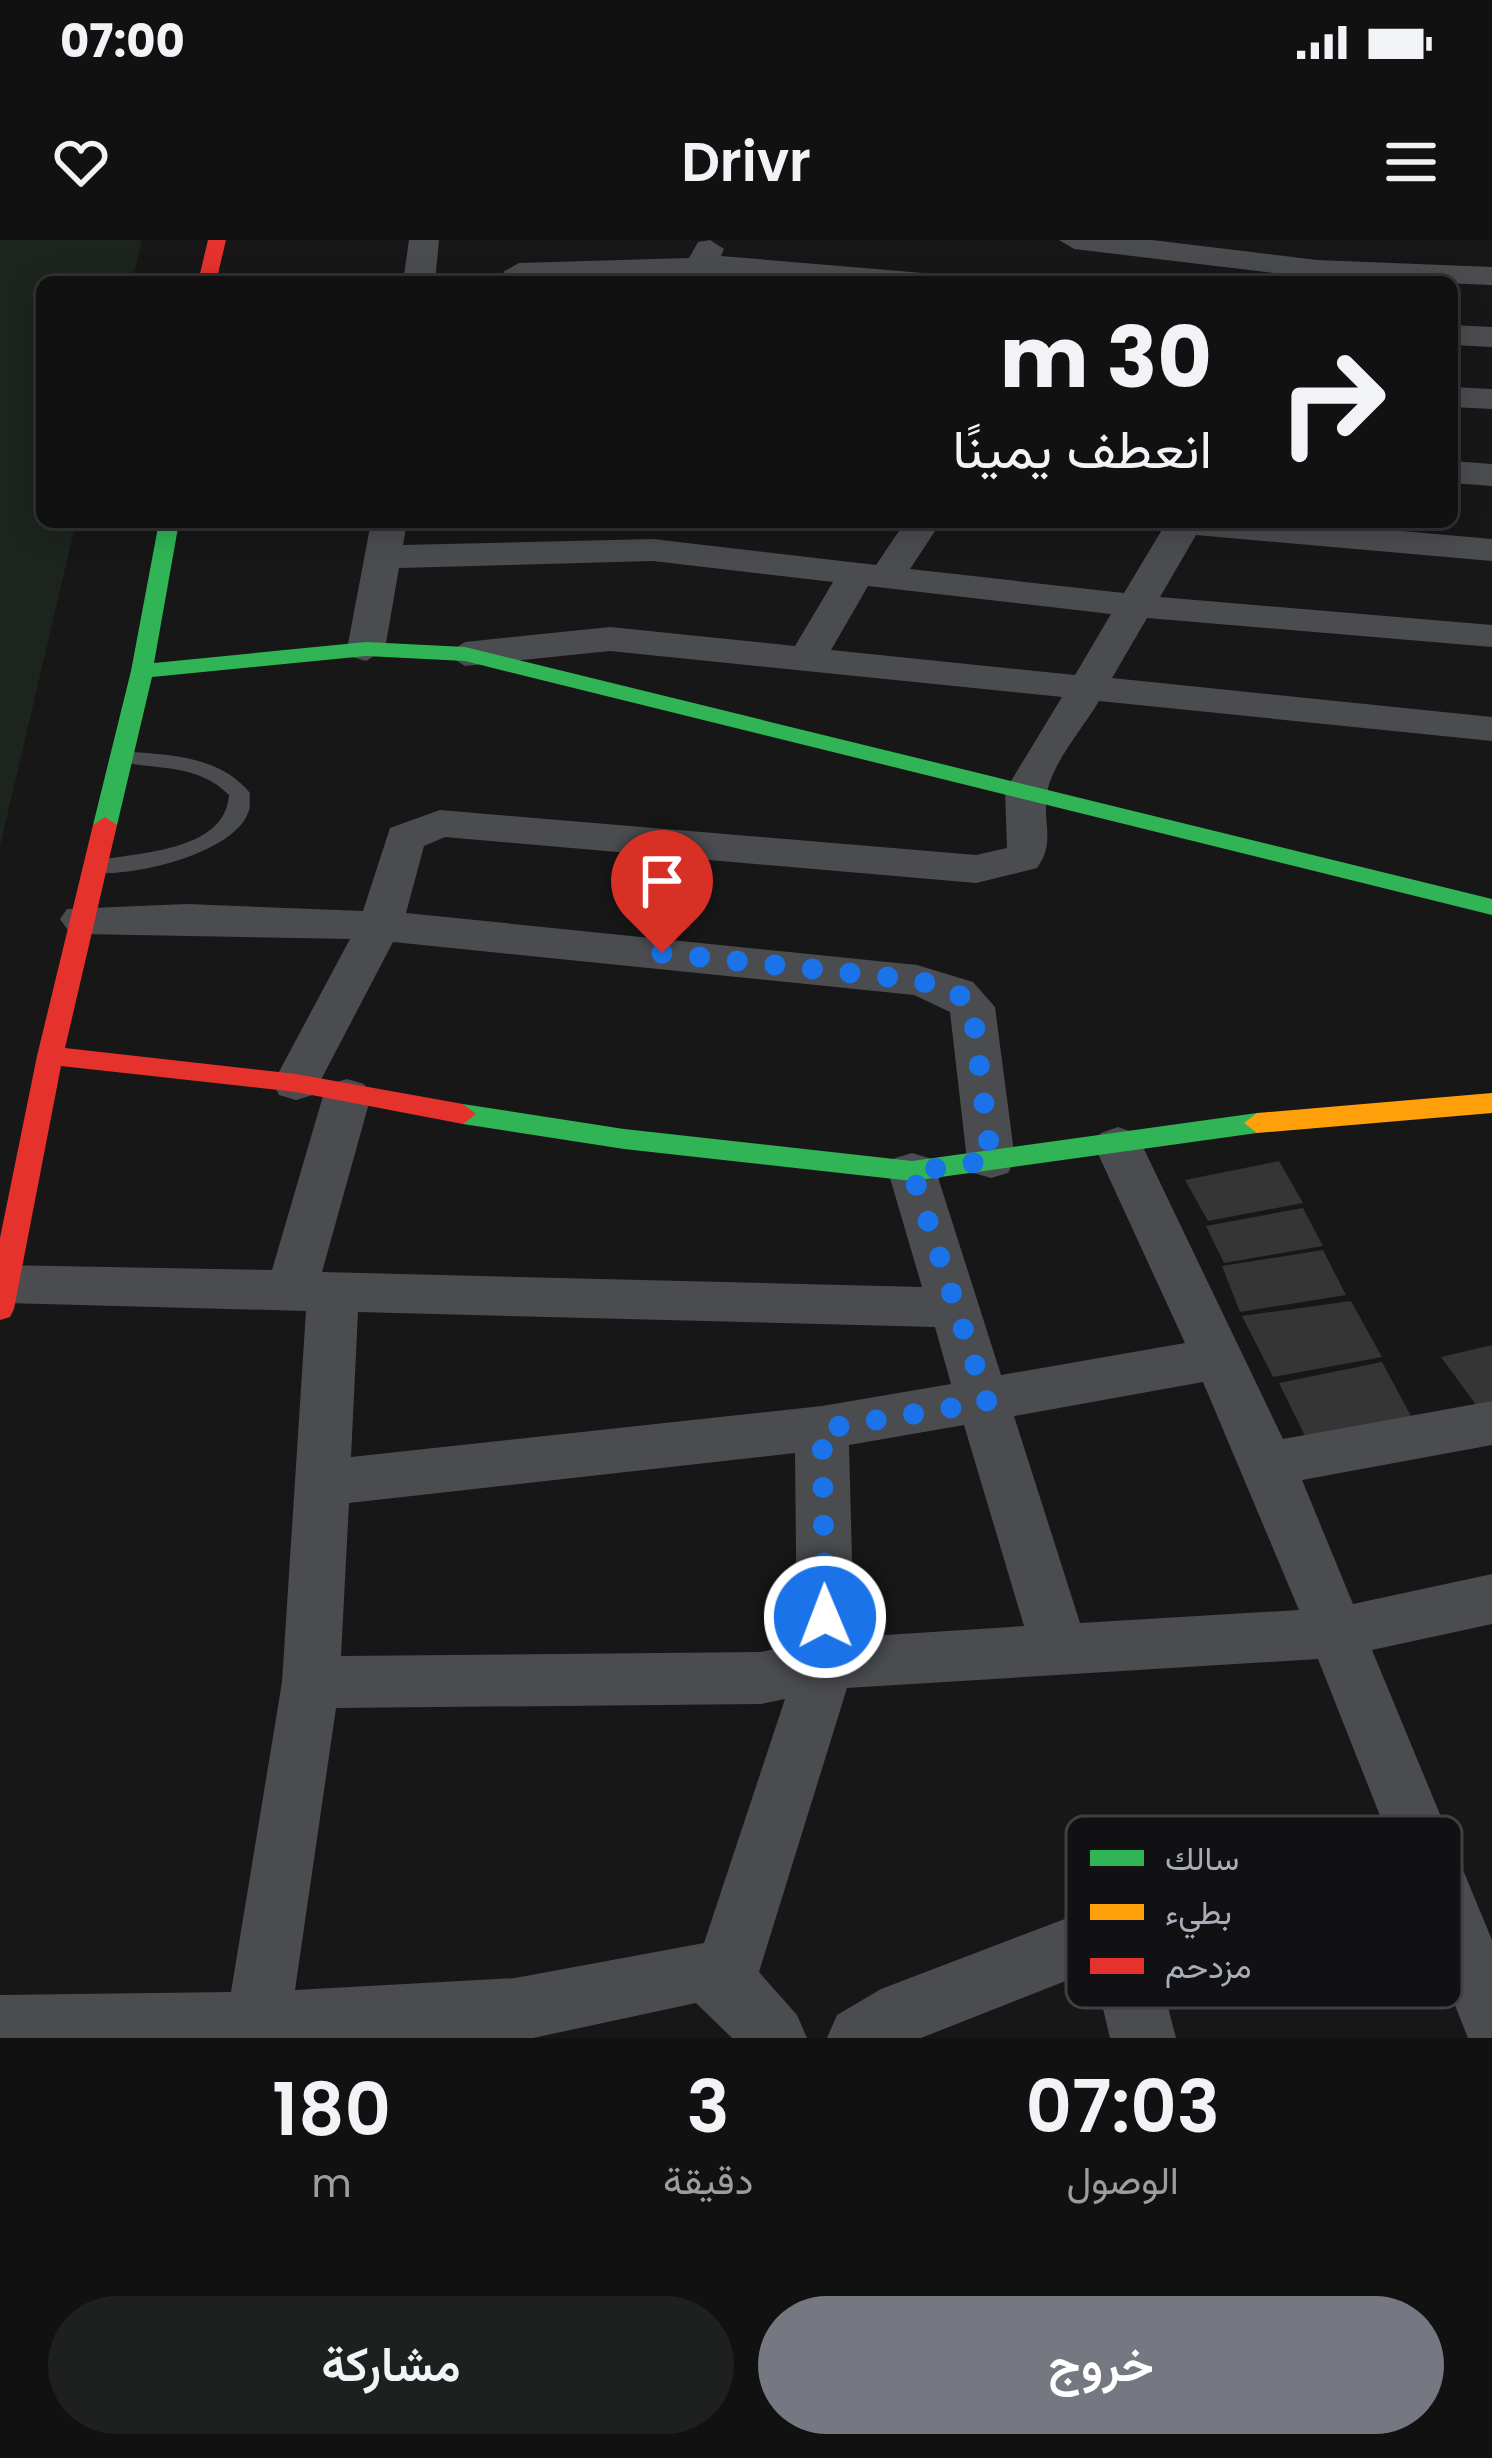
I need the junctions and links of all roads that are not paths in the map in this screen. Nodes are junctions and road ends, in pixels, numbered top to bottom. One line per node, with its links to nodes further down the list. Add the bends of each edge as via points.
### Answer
1 (217, 240): 8 (street)
2 (424, 240): 9 (street)
3 (496, 240): 10 (street)
4 (1074, 240): 6 (street)
5 (1331, 240): 14 (street)
6 (1110, 242): 13 (street); 14 (street)
7 (700, 263): 11 (street); 12 (street)
8 (208, 276)
9 (420, 276)
10 (521, 276)
11 (535, 276)
12 (853, 276)
13 (1086, 276)
14 (1313, 276): 15 (street)
15 (1492, 276)
16 (1458, 335): 17 (street)
17 (1492, 337)
18 (1458, 397): 19 (street)
19 (1492, 400)
20 (1458, 472): 21 (street)
21 (1492, 475)
22 (168, 528): 34 (street)
23 (917, 528): 28 (street)
24 (1179, 528): 29 (street)
25 (1239, 528): 27 (street)
26 (386, 540): 28 (street); 31 (street)
27 (1492, 550)
28 (874, 572): 29 (street); 33 (street)
29 (1136, 606): 30 (street); 35 (street)
30 (1492, 636)
31 (366, 649): 32 (street); 34 (street)
32 (464, 654): 33 (street, via 610,639); 38 (street)
33 (806, 660): 35 (street)
34 (142, 671): 37 (street)
35 (1082, 689): 36 (street); 38 (street)
36 (1492, 729)
37 (122, 757): 39 (street); 39 (lane, via 228,775 241,812 208,843)
38 (1026, 791): 40 (street); 42 (street, via 1028,850 976,869 440,823 405,838)
39 (95, 867): 41 (street)
40 (1492, 907)
41 (82, 920): 42 (street, via 222,915); 43 (street)
42 (381, 923): 44 (street); 48 (street, via 941,987 972,1007)
43 (50, 1056): 44 (street); 51 (street)
44 (296, 1083): 45 (street)
45 (347, 1096): 49 (street); 50 (street)
46 (1492, 1103): 47 (street, via 1324,1113)
47 (1118, 1145): 48 (street); 53 (street)
48 (991, 1160): 49 (street)
49 (912, 1172): 52 (street)
50 (311, 1295): 51 (street); 52 (street); 58 (street)
51 (3, 1296)
52 (956, 1309): 54 (street)
53 (1220, 1358): 54 (street); 57 (street)
54 (987, 1402): 56 (street); 61 (street)
55 (1492, 1423): 57 (street)
56 (822, 1429): 58 (street); 62 (street)
57 (1268, 1465): 60 (street)
58 (322, 1483): 63 (street)
59 (1492, 1599): 60 (street)
60 (1336, 1633): 61 (street); 64 (street)
61 (1061, 1653): 62 (street)
62 (826, 1664): 63 (street, via 760,1678); 67 (street)
63 (310, 1682): 70 (street)
64 (1410, 1816)
65 (1462, 1944): 69 (street)
66 (1066, 1951): 73 (street)
67 (724, 1980): 71 (street, via 678,1974); 74 (street)
68 (1135, 2008): 75 (street)
69 (1492, 2018)
70 (258, 2024): 71 (street); 72 (street)
71 (515, 2024)
72 (0, 2027)
73 (892, 2029)
74 (774, 2038)
75 (1143, 2038)

